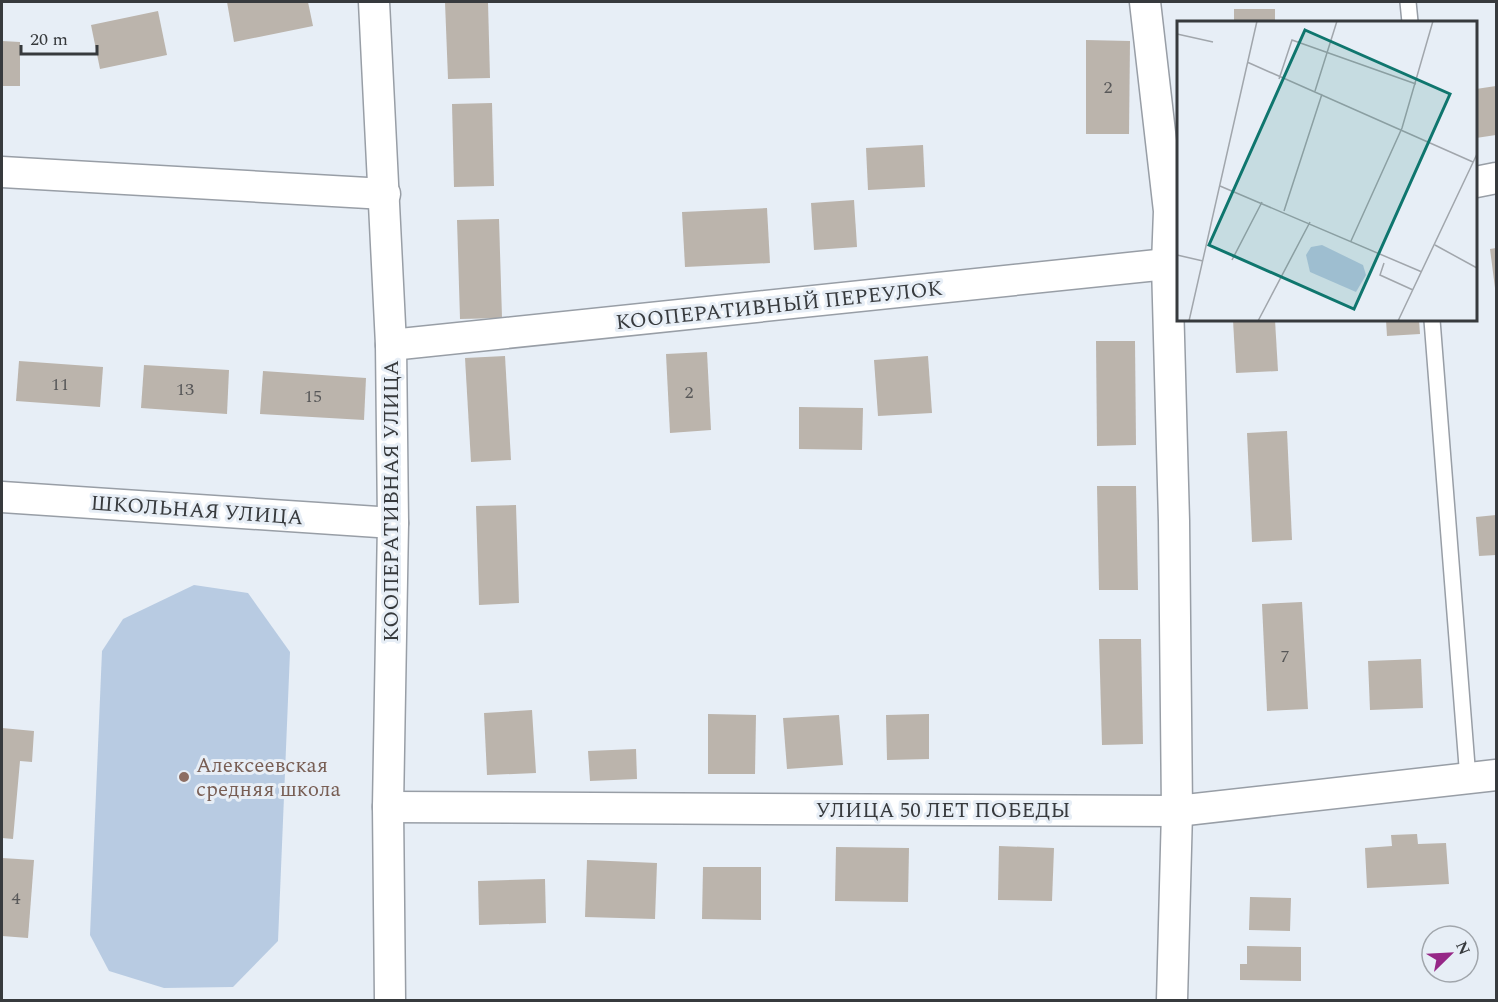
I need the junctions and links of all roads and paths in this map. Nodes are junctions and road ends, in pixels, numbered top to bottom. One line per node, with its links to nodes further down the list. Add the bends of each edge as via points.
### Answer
1 (374, 2): 8 (street, КООПЕРАТИВНАЯ УЛИЦА)
2 (1145, 2): 9 (street)
3 (1408, 2): 4 (lane)
4 (1410, 21)
5 (2, 172): 8 (street)
6 (1497, 178): 7 (street)
7 (1477, 182)
8 (385, 194): 12 (street, КООПЕРАТИВНАЯ УЛИЦА)
9 (1174, 210): 10 (street)
10 (1167, 264): 12 (street, КООПЕРАТИВНЫЙ ПЕРЕУЛОК); 17 (street)
11 (1432, 321): 15 (lane)
12 (391, 345): 14 (street, КООПЕРАТИВНАЯ УЛИЦА)
13 (2, 497): 14 (street, ШКОЛЬНАЯ УЛИЦА)
14 (393, 523): 16 (street, КООПЕРАТИВНАЯ УЛИЦА)
15 (1482, 777): 17 (street, УЛИЦА 50 ЛЕТ ПОБЕДЫ)
16 (388, 807): 17 (street, УЛИЦА 50 ЛЕТ ПОБЕДЫ); 18 (street, КООПЕРАТИВНАЯ УЛИЦА)
17 (1177, 812): 19 (street)
18 (390, 1000)
19 (1172, 1000)

